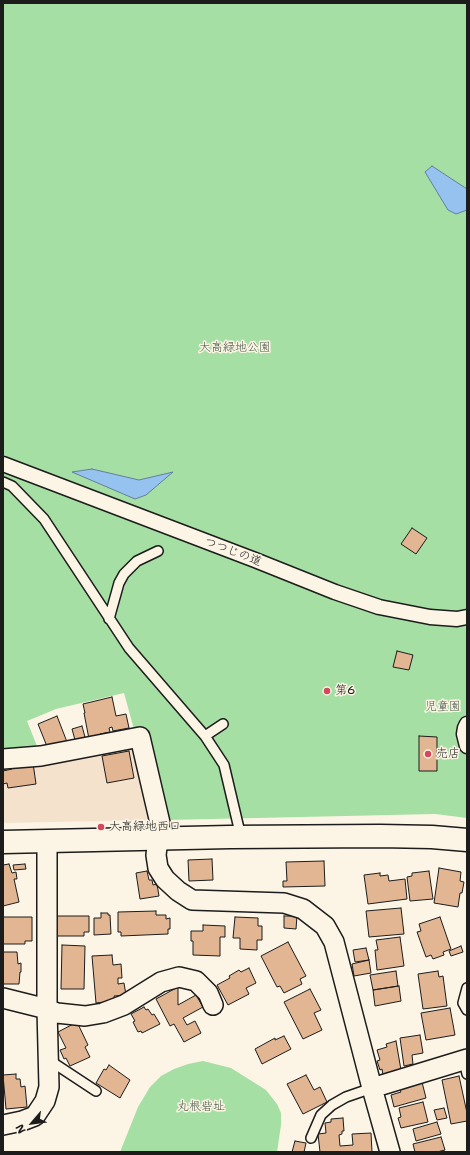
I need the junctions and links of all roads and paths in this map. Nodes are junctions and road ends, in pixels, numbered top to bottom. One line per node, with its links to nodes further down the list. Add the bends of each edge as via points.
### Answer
1 (3, 464): 4 (street, つつじの道, via 335,592 430,618 457,619)
2 (3, 482): 5 (lane, via 12,486 44,519)
3 (158, 551): 5 (lane, via 137,561 124,574)
4 (467, 616)
5 (109, 619): 8 (lane, via 129,648)
6 (223, 724): 8 (lane)
7 (467, 724): 9 (street, via 464,734)
8 (205, 736): 11 (lane, via 224,764)
9 (467, 746)
10 (3, 759): 12 (street, via 41,756 140,737 160,823)
11 (241, 837): 12 (street); 13 (street, via 380,836)
12 (158, 838): 15 (street); 23 (street, via 158,868 165,880 192,900 284,903 303,909 325,926 334,942)
13 (467, 840)
14 (3, 842): 15 (street)
15 (47, 842): 19 (street)
16 (467, 988): 20 (lane, via 463,1003)
17 (3, 998): 19 (street)
18 (214, 1005): 19 (street, via 208,993 196,981 179,977 161,982 124,1005 103,1013 84,1016 57,1013)
19 (47, 1009): 21 (street)
20 (467, 1010)
21 (49, 1060): 24 (lane); 25 (street, via 49,1087 45,1101 35,1116)
22 (466, 1064): 23 (street)
23 (372, 1088): 26 (lane, via 332,1105 322,1115); 27 (street)
24 (96, 1091)
25 (3, 1126)
26 (310, 1138)
27 (390, 1152)

